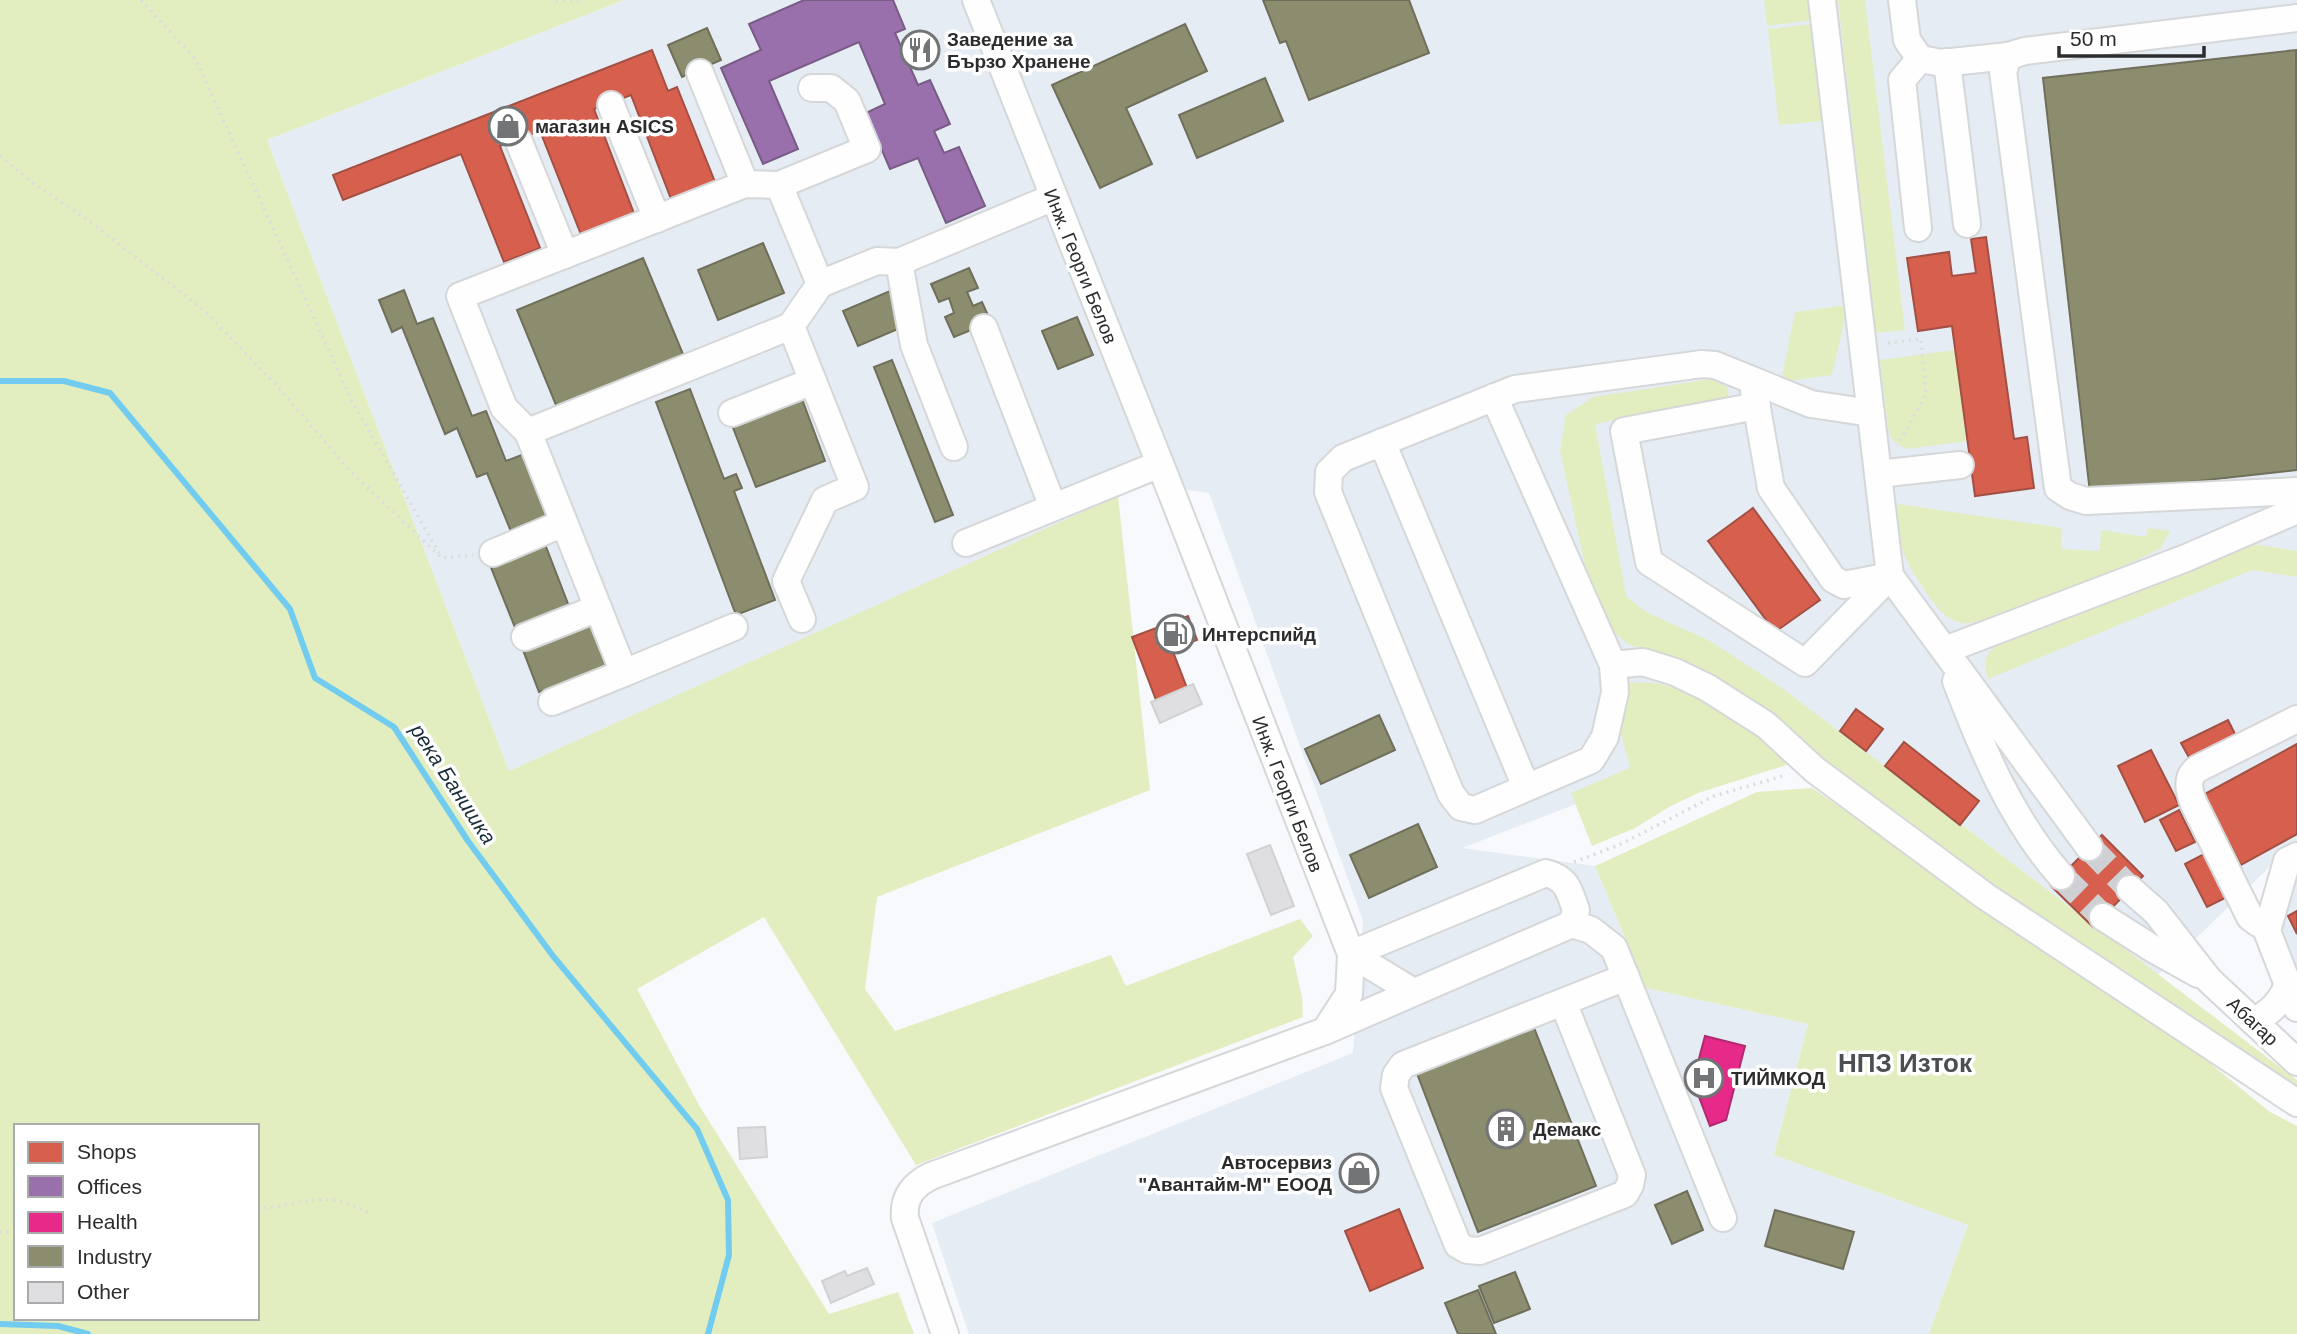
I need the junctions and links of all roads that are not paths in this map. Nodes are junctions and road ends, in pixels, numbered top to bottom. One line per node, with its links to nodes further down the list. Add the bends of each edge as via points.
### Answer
1 (976, 0): 14 (street, Инж. Георги Белов)
2 (1822, 0): 27 (street)
3 (1902, 0): 6 (street, via 1907,40)
4 (2297, 18): 5 (street)
5 (2008, 56): 7 (street); 34 (street, via 2003,72 2058,488 2087,501)
6 (1920, 59): 7 (street); 17 (street, via 1902,80)
7 (1947, 62): 16 (street)
8 (701, 73): 12 (street)
9 (812, 88): 13 (street, via 831,89 847,101 867,149)
10 (611, 105): 15 (street)
11 (519, 142): 18 (street)
12 (745, 184): 13 (street); 15 (street)
13 (779, 185): 20 (street)
14 (1054, 197): 19 (street); 31 (street, Инж. Георги Белов)
15 (657, 219): 18 (street)
16 (1967, 224)
17 (1918, 228)
18 (565, 255): 28 (street, via 460,296 504,408)
19 (899, 262): 20 (street, via 877,261); 30 (street, via 914,345)
20 (820, 284): 21 (street)
21 (791, 326): 23 (street); 28 (street)
22 (984, 328): 35 (street)
23 (813, 381): 26 (street); 42 (street, via 855,486 825,500 786,581)
24 (1755, 394): 25 (street, via 1715,365 1702,364 1515,389); 27 (street); 40 (street, via 1771,488 1833,579 1844,585); 40 (street, via 1623,431 1649,562 1805,663)
25 (1493, 397): 29 (street); 46 (street)
26 (732, 413)
27 (1871, 413): 33 (street)
28 (528, 432): 37 (street)
29 (1382, 442): 50 (street); 50 (street, via 1343,458 1329,472 1328,492 1446,782 1461,807 1475,810)
30 (954, 447)
31 (1160, 464): 35 (street); 58 (street, Инж. Георги Белов)
32 (1961, 465): 33 (street)
33 (1878, 474): 40 (street)
34 (2297, 491)
35 (1053, 507): 38 (street)
36 (2297, 510): 45 (street, via 2186,558)
37 (564, 523): 39 (street); 41 (street)
38 (966, 543)
39 (493, 553)
40 (1890, 576): 45 (street)
41 (598, 608): 44 (street); 47 (street)
42 (802, 619)
43 (734, 627): 47 (street)
44 (525, 638)
45 (1945, 650): 51 (street); 53 (street, via 1980,745 2012,810 2038,851)
46 (1613, 665): 50 (street, via 1615,692 1605,737 1591,760); 67 (street, via 1643,662 1675,672 1766,725 1815,770 1985,896)
47 (624, 673): 48 (street)
48 (552, 702)
49 (2297, 719): 57 (street, via 2197,769 2189,781 2194,804 2250,917)
50 (1526, 788)
51 (2089, 847)
52 (2297, 856): 57 (street, via 2287,861)
53 (2061, 876)
54 (2130, 889): 60 (street, via 2156,912)
55 (2103, 916): 60 (street)
56 (1572, 924): 58 (street, via 1576,910 1567,887 1559,877 1546,873); 59 (street, via 1591,930 1614,948); 61 (street)
57 (2268, 926): 62 (street)
58 (1350, 954): 61 (street); 65 (street, Инж. Георги Белов, via 1349,994)
59 (1626, 977): 63 (street); 68 (street)
60 (2209, 981): 64 (street, Абагар)
61 (1412, 992): 65 (street)
62 (2292, 996): 64 (street)
63 (1563, 1002): 63 (street, via 1404,1065 1396,1075 1394,1088 1458,1245 1467,1250 1480,1251 1625,1194 1630,1185 1632,1175)
64 (2254, 1022): 66 (street, Абагар)
65 (1325, 1031): 69 (street, via 931,1176 913,1187 904,1207 905,1218)
66 (2297, 1062)
67 (2297, 1103)
68 (1723, 1218)
69 (945, 1334)

